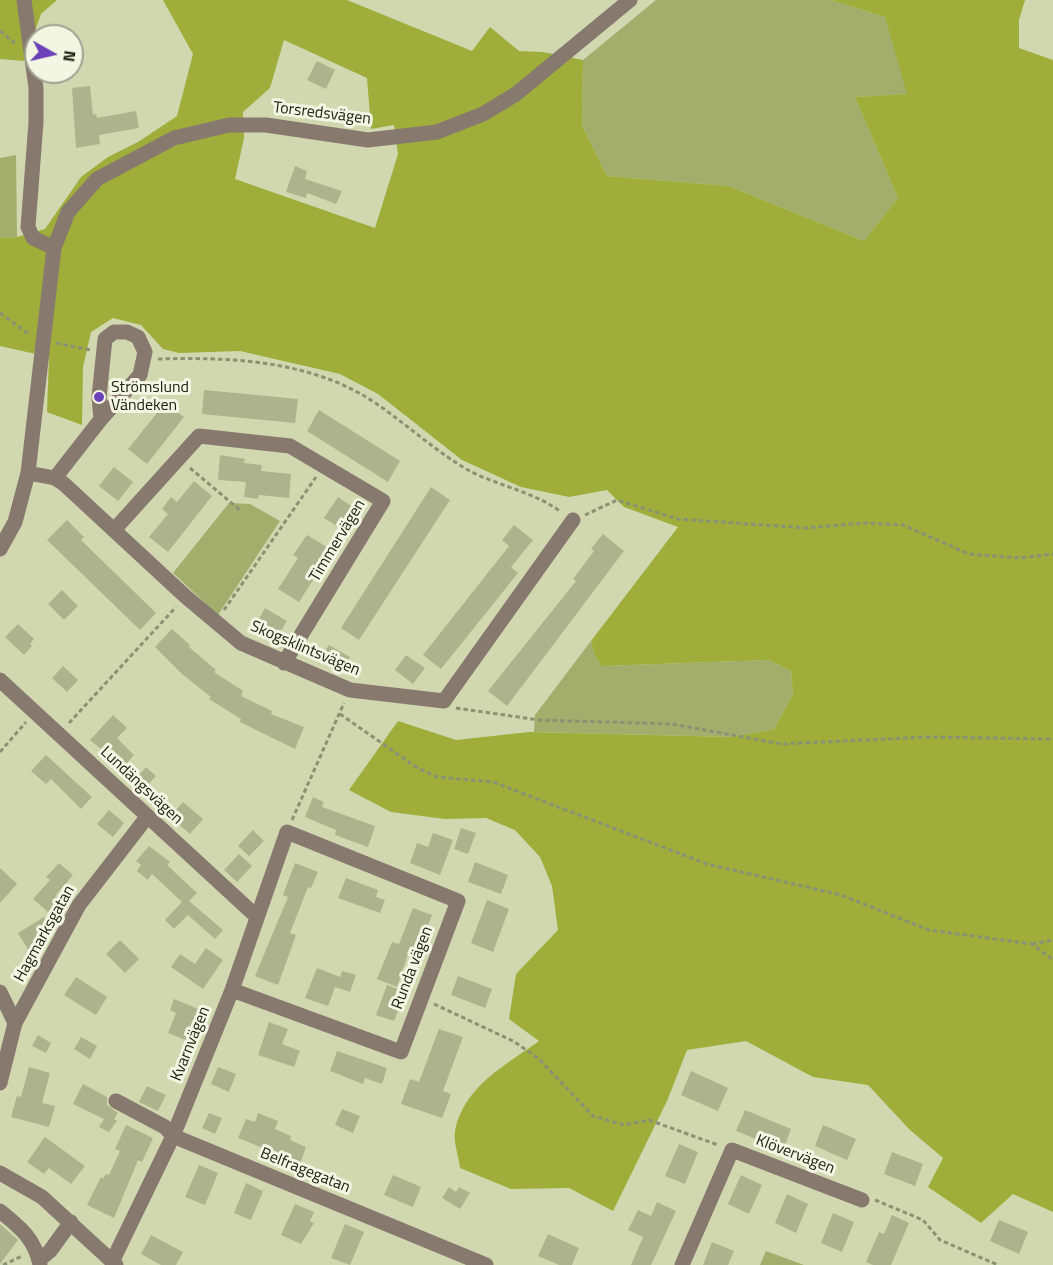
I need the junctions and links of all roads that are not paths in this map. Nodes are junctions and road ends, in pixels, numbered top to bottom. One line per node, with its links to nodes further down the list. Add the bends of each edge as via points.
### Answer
1 (24, 0): 3 (street, via 36,88 28,227 33,238)
2 (630, 0): 3 (street, Torsredsvägen, via 516,94 483,114 438,132 368,140 283,127 229,125 174,138 97,179 68,212)
3 (54, 248): 5 (street, Torsredsvägen)
4 (101, 419): 4 (street, via 140,375 144,359 142,342 128,332 114,332 105,339); 6 (street)
5 (28, 473): 6 (street, Skogsklintsvägen); 9 (street, Torsredsvägen, via 15,522)
6 (55, 478): 8 (street, Skogsklintsvägen)
7 (573, 520): 10 (street, Skogsklintsvägen, via 444,701 350,690)
8 (114, 530): 10 (street, Skogsklintsvägen, via 241,643); 10 (street, Timmervägen, via 199,436 290,446 383,501)
9 (0, 549)
10 (285, 663)
11 (0, 681): 12 (street, Lundängsvägen)
12 (147, 817): 14 (street, Lundängsvägen); 17 (street, Hagmarksgatan, via 79,905)
13 (287, 832): 14 (street, Kvarnvägen); 15 (street, Runda vägen, via 458,901 401,1052)
14 (257, 917): 15 (street, Kvarnvägen)
15 (232, 990): 20 (street, Kvarnvägen)
16 (0, 992): 17 (street)
17 (15, 1023): 18 (street, Hagmarksgatan)
18 (0, 1083)
19 (116, 1101): 20 (street, Belfragegatan, via 165,1127)
20 (173, 1136): 26 (street, Kvarnvägen); 27 (street, Belfragegatan)
21 (0, 1173): 24 (street, via 42,1197)
22 (862, 1200): 28 (street, Klövervägen, via 732,1150)
23 (0, 1211): 25 (street, via 29,1236)
24 (71, 1222): 25 (street, via 50,1251); 26 (street)
25 (39, 1258)
26 (114, 1264)
27 (486, 1265)
28 (682, 1265)

